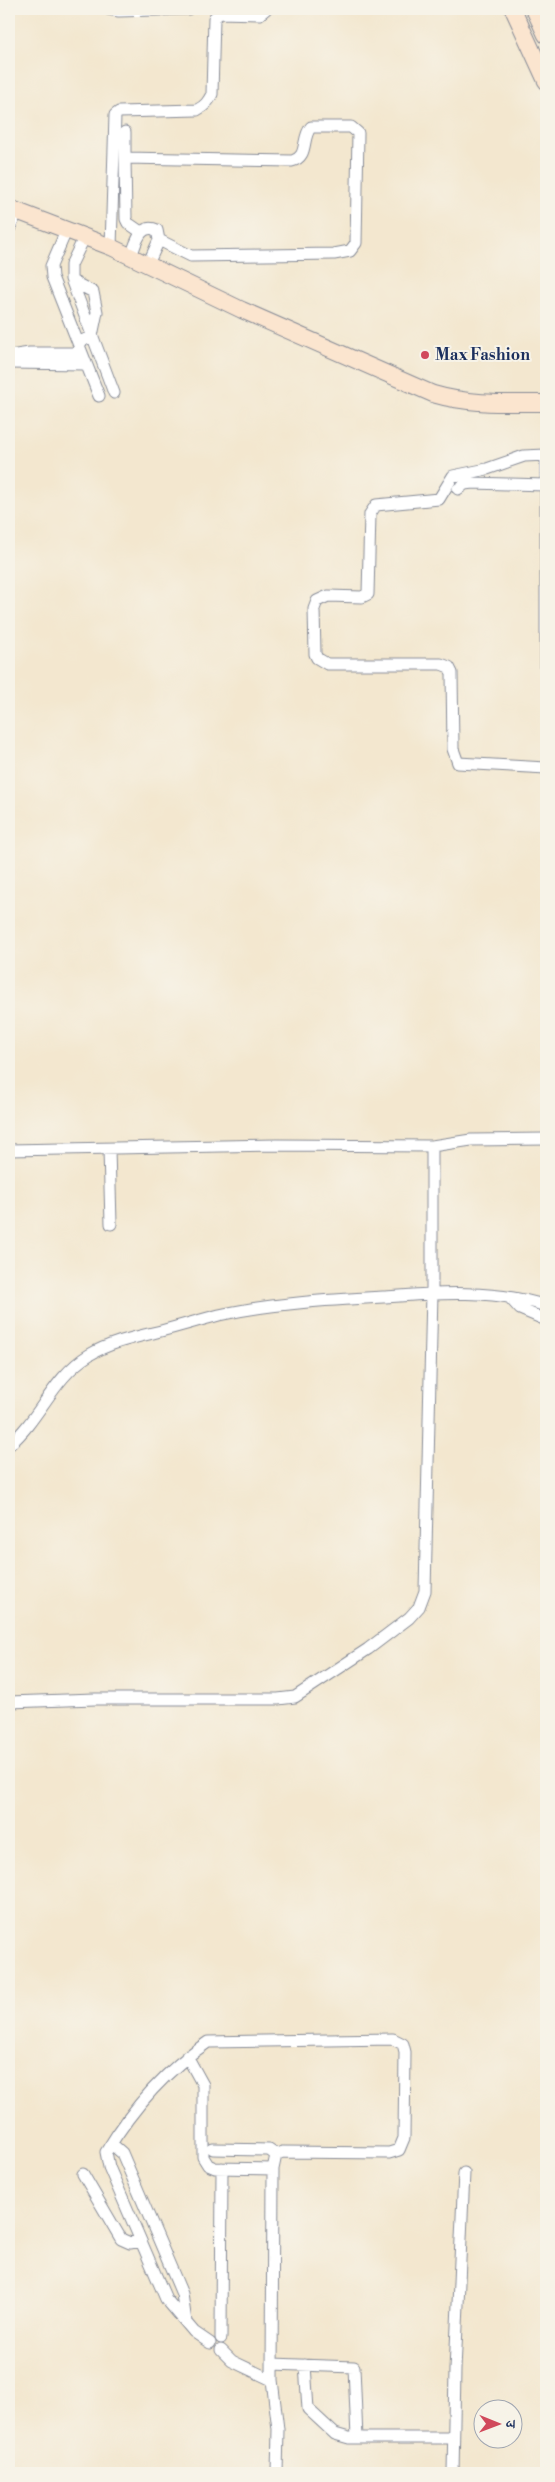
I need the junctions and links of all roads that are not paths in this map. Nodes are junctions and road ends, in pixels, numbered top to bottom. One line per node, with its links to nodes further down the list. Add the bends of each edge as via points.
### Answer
1 (108, 9): 2 (street)
2 (188, 9)
3 (266, 9): 16 (street, via 260,14 220,13 214,18 212,94 208,103 197,110 119,112 115,115)
4 (513, 9): 7 (street)
5 (534, 9): 6 (street)
6 (546, 33)
7 (546, 81)
8 (125, 132): 9 (street)
9 (125, 158): 13 (street, via 126,218); 15 (street, via 292,161 302,156 304,137 311,127 351,127 358,133 356,243 350,251 191,256)
10 (13, 209): 11 (street); 12 (street)
11 (9, 229)
12 (67, 229): 14 (street); 19 (street)
13 (141, 232): 15 (street, via 152,227 157,230); 17 (street)
14 (85, 236): 16 (street); 20 (street)
15 (159, 240): 18 (street)
16 (112, 248): 17 (street)
17 (131, 256): 18 (street)
18 (148, 264): 27 (street, via 242,310 433,394 473,402)
19 (51, 270): 20 (street); 22 (street)
20 (70, 276): 21 (street); 21 (street, via 93,292 98,312)
21 (92, 336): 22 (street); 25 (street)
22 (82, 353): 23 (street, via 30,352); 24 (street); 26 (street)
23 (9, 356)
24 (9, 363)
25 (114, 393)
26 (99, 396)
27 (546, 403)
28 (546, 455): 29 (street); 32 (street, via 524,456 453,476 439,499 376,506 370,514 368,594 362,597 324,597 317,601 314,609 315,654 328,664 441,664 449,667 452,673 453,749 458,763)
29 (546, 486): 30 (street, via 465,484); 31 (street)
30 (458, 489)
31 (546, 669)
32 (546, 768)
33 (546, 1139): 34 (street, via 471,1140)
34 (432, 1146): 35 (street); 38 (street)
35 (109, 1149): 36 (street); 37 (street)
36 (9, 1150)
37 (111, 1224)
38 (432, 1293): 39 (street); 42 (street, via 318,1301 220,1315 112,1344 88,1356 59,1380 19,1437); 43 (street, via 425,1591 419,1607 409,1618 295,1697)
39 (510, 1298): 40 (street); 41 (street, via 520,1308)
40 (546, 1306)
41 (546, 1320)
42 (9, 1445)
43 (9, 1702)
44 (187, 2056): 45 (street, via 129,2115); 47 (street, via 208,2042 393,2039 402,2044 405,2052 404,2138 400,2150 389,2153 282,2152); 48 (street, via 203,2085 203,2157 208,2165)
45 (109, 2147): 50 (street, via 119,2148); 53 (street, via 106,2157)
46 (213, 2149): 47 (street, via 269,2150)
47 (276, 2155): 49 (street)
48 (222, 2168): 49 (street); 58 (street)
49 (273, 2169): 61 (street)
50 (130, 2170): 53 (street); 55 (street)
51 (464, 2173): 65 (street)
52 (83, 2174): 54 (street, via 121,2239 130,2243)
53 (114, 2177): 54 (street)
54 (141, 2241): 56 (street)
55 (170, 2267): 56 (street); 57 (street, via 182,2294)
56 (154, 2272): 57 (street, via 166,2299)
57 (186, 2322): 59 (street)
58 (222, 2338): 59 (street, via 214,2338); 60 (street, via 225,2345)
59 (210, 2343): 60 (street, via 215,2351)
60 (221, 2350): 63 (street, via 232,2362)
61 (272, 2364): 62 (street); 63 (street)
62 (305, 2365): 64 (street, via 308,2409 335,2434); 64 (street, via 354,2367)
63 (272, 2380): 66 (street, via 278,2429)
64 (357, 2438): 65 (street)
65 (453, 2438): 67 (street)
66 (277, 2473)
67 (453, 2473)

